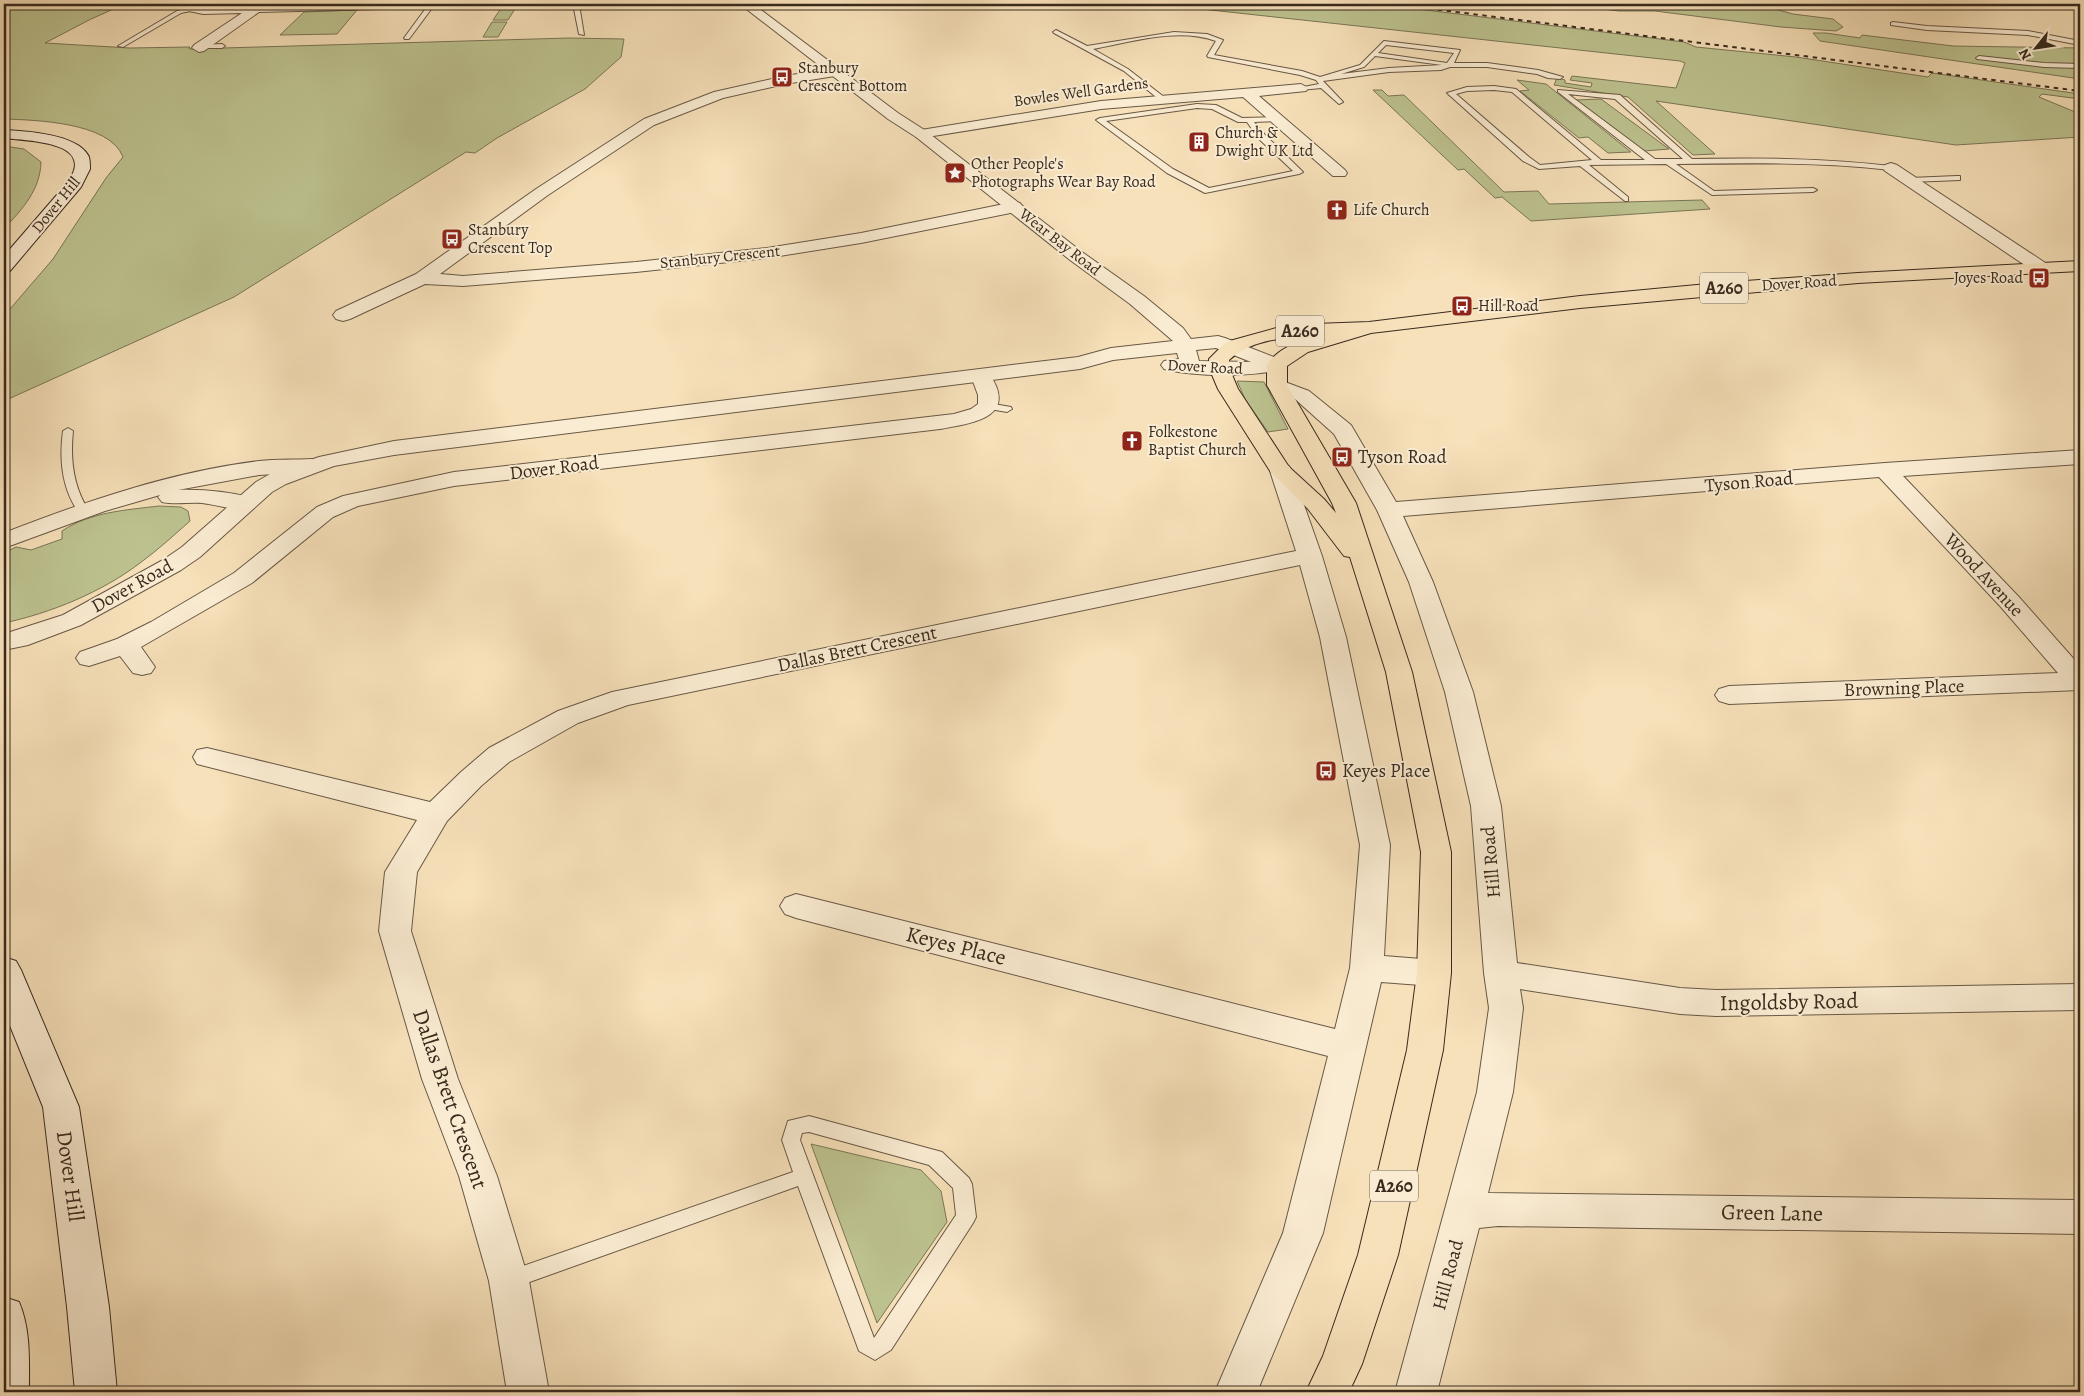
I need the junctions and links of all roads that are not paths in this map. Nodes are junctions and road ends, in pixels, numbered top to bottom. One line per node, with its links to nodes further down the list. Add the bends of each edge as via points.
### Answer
1 (418, 4): 5 (street)
2 (432, 4): 11 (lane)
3 (576, 4): 10 (lane)
4 (746, 4): 23 (street, Wear Bay Road)
5 (280, 6): 7 (street)
6 (197, 7): 7 (street); 13 (lane, via 179,12)
7 (255, 8): 15 (street)
8 (1893, 24): 12 (lane, via 2028,33)
9 (1056, 32): 16 (lane)
10 (582, 34)
11 (407, 38)
12 (2080, 43)
13 (121, 46)
14 (222, 46): 15 (lane)
15 (200, 47)
16 (1088, 48): 26 (lane, via 1176,34 1212,35 1220,40 1210,56 1302,73); 29 (lane, via 1126,70)
17 (1374, 54): 19 (lane); 19 (lane, via 1384,43 1458,51); 20 (lane)
18 (1979, 58): 21 (lane)
19 (1449, 65): 22 (lane); 25 (lane, via 1487,65)
20 (1362, 66): 22 (lane); 24 (lane)
21 (2080, 66)
22 (1389, 70): 24 (lane)
23 (836, 72): 34 (street, Wear Bay Road); 50 (street, Stanbury Crescent, via 719,95 649,122 542,192)
24 (1329, 76): 26 (lane)
25 (1560, 77)
26 (1321, 82): 27 (lane); 30 (lane)
27 (1301, 88): 28 (street, Bowles Well Gardens)
28 (1247, 93): 29 (street, Bowles Well Gardens); 31 (street)
29 (1161, 99): 34 (street, Bowles Well Gardens)
30 (1339, 102)
31 (1279, 119): 32 (lane); 40 (street, via 1323,159)
32 (1249, 120): 32 (lane, via 1241,120 1212,107 1197,106 1100,120 1170,171 1208,191 1299,172)
33 (4, 134): 48 (street, Dover Hill, via 38,137 66,145 84,160 84,167 75,184)
34 (921, 134): 46 (street, Wear Bay Road)
35 (1690, 160): 36 (lane, via 1617,98 1560,92); 37 (lane); 41 (lane, via 1838,162)
36 (1652, 161): 37 (lane); 38 (lane)
37 (1667, 161): 44 (lane, via 1712,194)
38 (1598, 162): 39 (lane); 39 (lane, via 1514,90 1494,88 1451,93 1539,167)
39 (1582, 163): 45 (lane)
40 (1340, 165)
41 (1891, 168): 43 (street)
42 (1956, 178): 43 (lane)
43 (1910, 180): 49 (street)
44 (1812, 190)
45 (1625, 199)
46 (1014, 207): 50 (street, Stanbury Crescent, via 809,247 472,280); 53 (street, Wear Bay Road, via 1137,300 1176,332)
47 (2080, 266): 49 (main road, Dover Road / A260)
48 (4, 267)
49 (2041, 268): 52 (main road, Dover Road / A260, via 1718,289)
50 (422, 278): 51 (street, Stanbury Crescent)
51 (343, 315)
52 (1369, 328): 54 (main road, A260, via 1287,331); 58 (main road, A260, via 1302,347 1284,358)
53 (1185, 344): 54 (street, Dover Road, via 1218,342); 55 (street, Dover Road, via 1111,354); 56 (street, Wear Bay Road)
54 (1233, 346): 57 (main road, via 1219,359); 58 (street, Dover Road)
55 (1080, 363): 56 (street, Dover Road); 59 (street, Dover Road)
56 (1190, 366): 57 (street, Dover Road)
57 (1220, 370): 58 (street, Dover Road, via 1251,370); 64 (main road, A260)
58 (1277, 375): 67 (street, Hill Road, via 1343,430); 71 (main road, A260, via 1344,503)
59 (980, 376): 62 (street, Dover Road, via 394,448); 73 (street, Dover Road, via 990,399 998,408 940,423 454,479 351,501 325,512 243,578)
60 (68, 431): 68 (lane, via 69,475 75,502)
61 (2080, 457): 63 (street, Tyson Road)
62 (312, 466): 65 (street, Dover Road, via 258,468 166,487); 66 (street, Dover Road, via 277,479)
63 (1885, 470): 67 (street, Tyson Road); 76 (street, Wood Avenue, via 2009,601)
64 (1281, 472): 70 (street); 71 (main road, A260, via 1316,504)
65 (113, 503): 66 (street, Dover Road, via 200,496); 68 (street, Dover Road)
66 (246, 503): 72 (street, Dover Road, via 191,552 142,582 72,620)
67 (1389, 510): 84 (street, Hill Road, via 1421,582 1458,692 1486,806)
68 (83, 511): 69 (street, Dover Road)
69 (19, 539)
70 (1310, 556): 79 (street, Dallas Brett Crescent, via 622,698 552,724 499,755); 81 (street, via 1333,637 1375,845)
71 (1365, 567): 83 (main road, A260, via 1398,672 1436,852)
72 (4, 642)
73 (126, 645): 74 (street, Dover Road); 75 (street)
74 (89, 658)
75 (142, 667)
76 (2080, 682): 77 (street, Browning Place)
77 (1729, 695)
78 (207, 757): 79 (street)
79 (436, 814): 90 (street, Dallas Brett Crescent, via 401,872 395,931 440,1079 478,1176)
80 (796, 906): 86 (street, Keyes Place)
81 (1367, 968): 83 (street); 86 (street)
82 (4, 970): 93 (street, Dover Hill, via 61,1107)
83 (1434, 973): 96 (main road, A260, via 1425,1050 1378,1255 1341,1364)
84 (1501, 973): 85 (street, Ingoldsby Road, via 1680,1001 1716,1003); 88 (street, Hill Road, via 1506,1008 1495,1092)
85 (2080, 998)
86 (1348, 1046): 95 (street, via 1303,1233)
87 (804, 1176): 87 (lane, via 791,1140 795,1127 809,1124 935,1158 962,1184 966,1217 884,1343 875,1350 866,1344); 90 (lane)
88 (1464, 1212): 89 (street, Green Lane, via 1498,1208); 97 (street, Hill Road)
89 (2080, 1217)
90 (509, 1281): 94 (street, Dallas Brett Crescent)
91 (4, 1316): 92 (street)
92 (8, 1392)
93 (96, 1392)
94 (528, 1392)
95 (1236, 1392)
96 (1327, 1392)
97 (1416, 1392)

